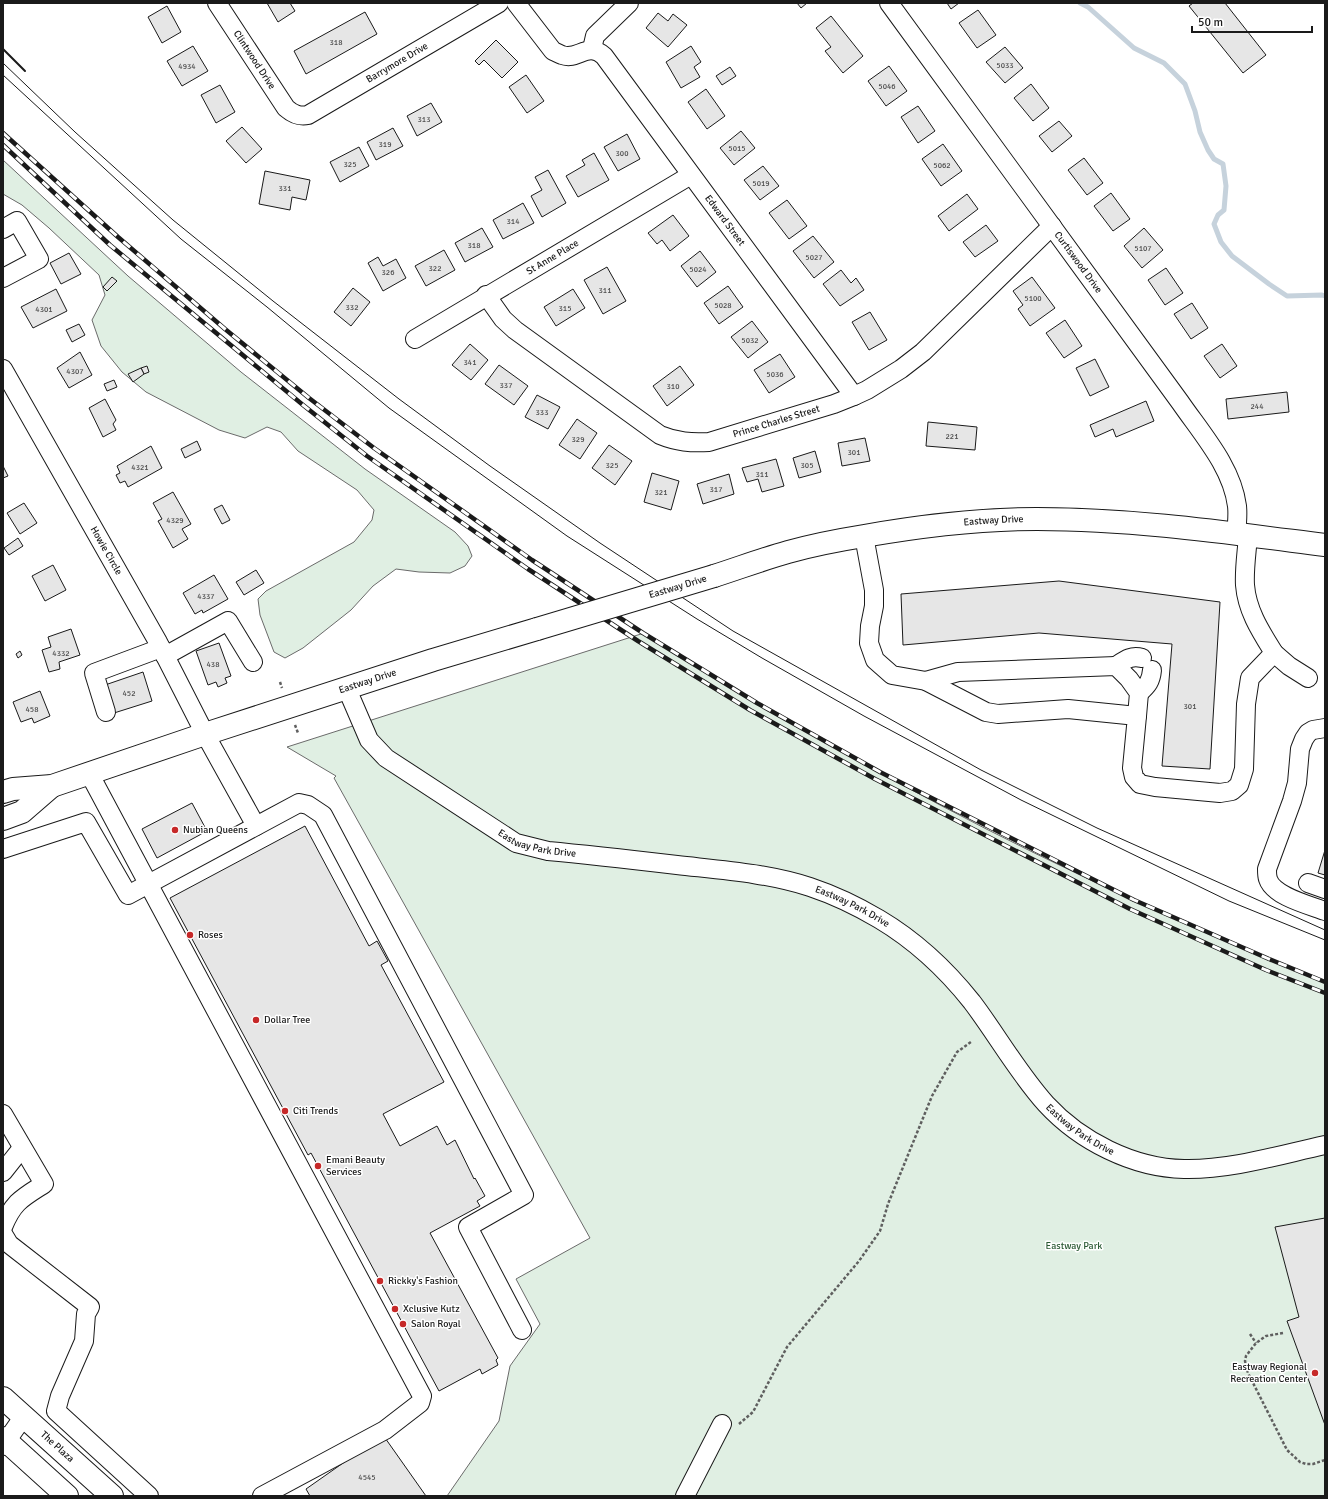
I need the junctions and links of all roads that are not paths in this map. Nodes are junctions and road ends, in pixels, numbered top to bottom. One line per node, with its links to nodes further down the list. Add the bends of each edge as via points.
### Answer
1 (217, 3): 7 (street, Clintwood Drive, via 286,108)
2 (499, 3): 7 (street, Barrymore Drive, via 308,115)
3 (516, 3): 6 (street, via 554,51 562,55 572,55)
4 (629, 3): 6 (street, via 595,36)
5 (890, 3): 9 (street, Curtiswood Drive)
6 (592, 50): 8 (street, Edward Street, via 604,56)
7 (294, 114)
8 (690, 175): 12 (street, St Anne Place); 15 (street, Edward Street)
9 (1052, 226): 15 (street, Prince Charles Street, via 923,352 901,369); 16 (street, Curtiswood Drive, via 1220,460 1235,493)
10 (3, 229): 11 (street, via 17,222 39,259)
11 (3, 278)
12 (486, 296): 13 (street, St Anne Place); 15 (street, Prince Charles Street, via 515,330 660,435 673,440 690,443 709,442)
13 (415, 338)
14 (3, 369): 19 (street, Howie Circle)
15 (854, 396)
16 (1242, 534): 17 (main road, Eastway Drive, via 1109,521 1035,519 976,522); 18 (main road, Eastway Drive); 20 (street, Curtiswood Drive, via 1247,600 1254,620)
17 (864, 536): 24 (street, via 874,590 869,642 875,660 892,675); 25 (main road, Eastway Drive, bridge, via 789,552)
18 (1325, 545)
19 (163, 652): 21 (street, via 228,621); 27 (street, via 94,673); 30 (street, Howie Circle)
20 (1274, 653): 23 (street, Curtiswood Drive); 28 (street, via 1250,678 1246,704 1244,769 1239,785 1232,791 1220,793 1140,784 1134,777 1132,768)
21 (253, 662)
22 (1116, 666): 24 (street, via 958,672); 26 (street); 26 (street, via 1130,657 1137,656 1147,664 1151,678 1148,685)
23 (1308, 678)
24 (926, 681): 28 (street, via 986,712 998,714 1068,709)
25 (347, 689): 30 (main road, Eastway Drive); 42 (street, Eastway Park Drive, via 369,740 386,758 516,843 548,850 764,876 810,887 858,907 881,920 929,955 947,974 983,1017 1046,1104 1079,1132 1108,1149 1142,1164 1185,1169 1241,1163)
26 (1139, 693): 28 (street)
27 (106, 712)
28 (1137, 716)
29 (1325, 728): 40 (street, via 1313,730 1304,738 1292,801 1267,869 1268,879 1274,888 1284,895)
30 (205, 734): 31 (main road, Eastway Drive); 35 (street, Howie Circle)
31 (89, 773): 32 (main road, Eastway Drive); 38 (street)
32 (52, 786): 33 (main road, Eastway Drive); 34 (main road, Eastway Drive, via 22,812)
33 (3, 792)
34 (3, 819)
35 (256, 826): 38 (street); 47 (street, via 299,803 308,805 323,816 524,1195 468,1227)
36 (3, 849): 38 (street, via 86,822 128,895)
37 (1308, 883): 39 (street)
38 (148, 884): 55 (street, via 422,1396 420,1403 384,1430)
39 (1325, 889)
40 (1325, 911)
41 (3, 1114): 43 (street)
42 (1325, 1145)
43 (22, 1148): 44 (street); 45 (street, via 44,1184 18,1200)
44 (3, 1172)
45 (3, 1227)
46 (3, 1234): 54 (street, via 9,1244 90,1307 86,1314 84,1341 56,1411)
47 (522, 1330)
48 (3, 1398): 49 (main road, The Plaza)
49 (24, 1416): 51 (street); 53 (main road, The Plaza)
50 (722, 1424): 56 (street)
51 (4, 1441): 52 (main road)
52 (67, 1496)
53 (112, 1496)
54 (149, 1496)
55 (262, 1496)
56 (685, 1496)

